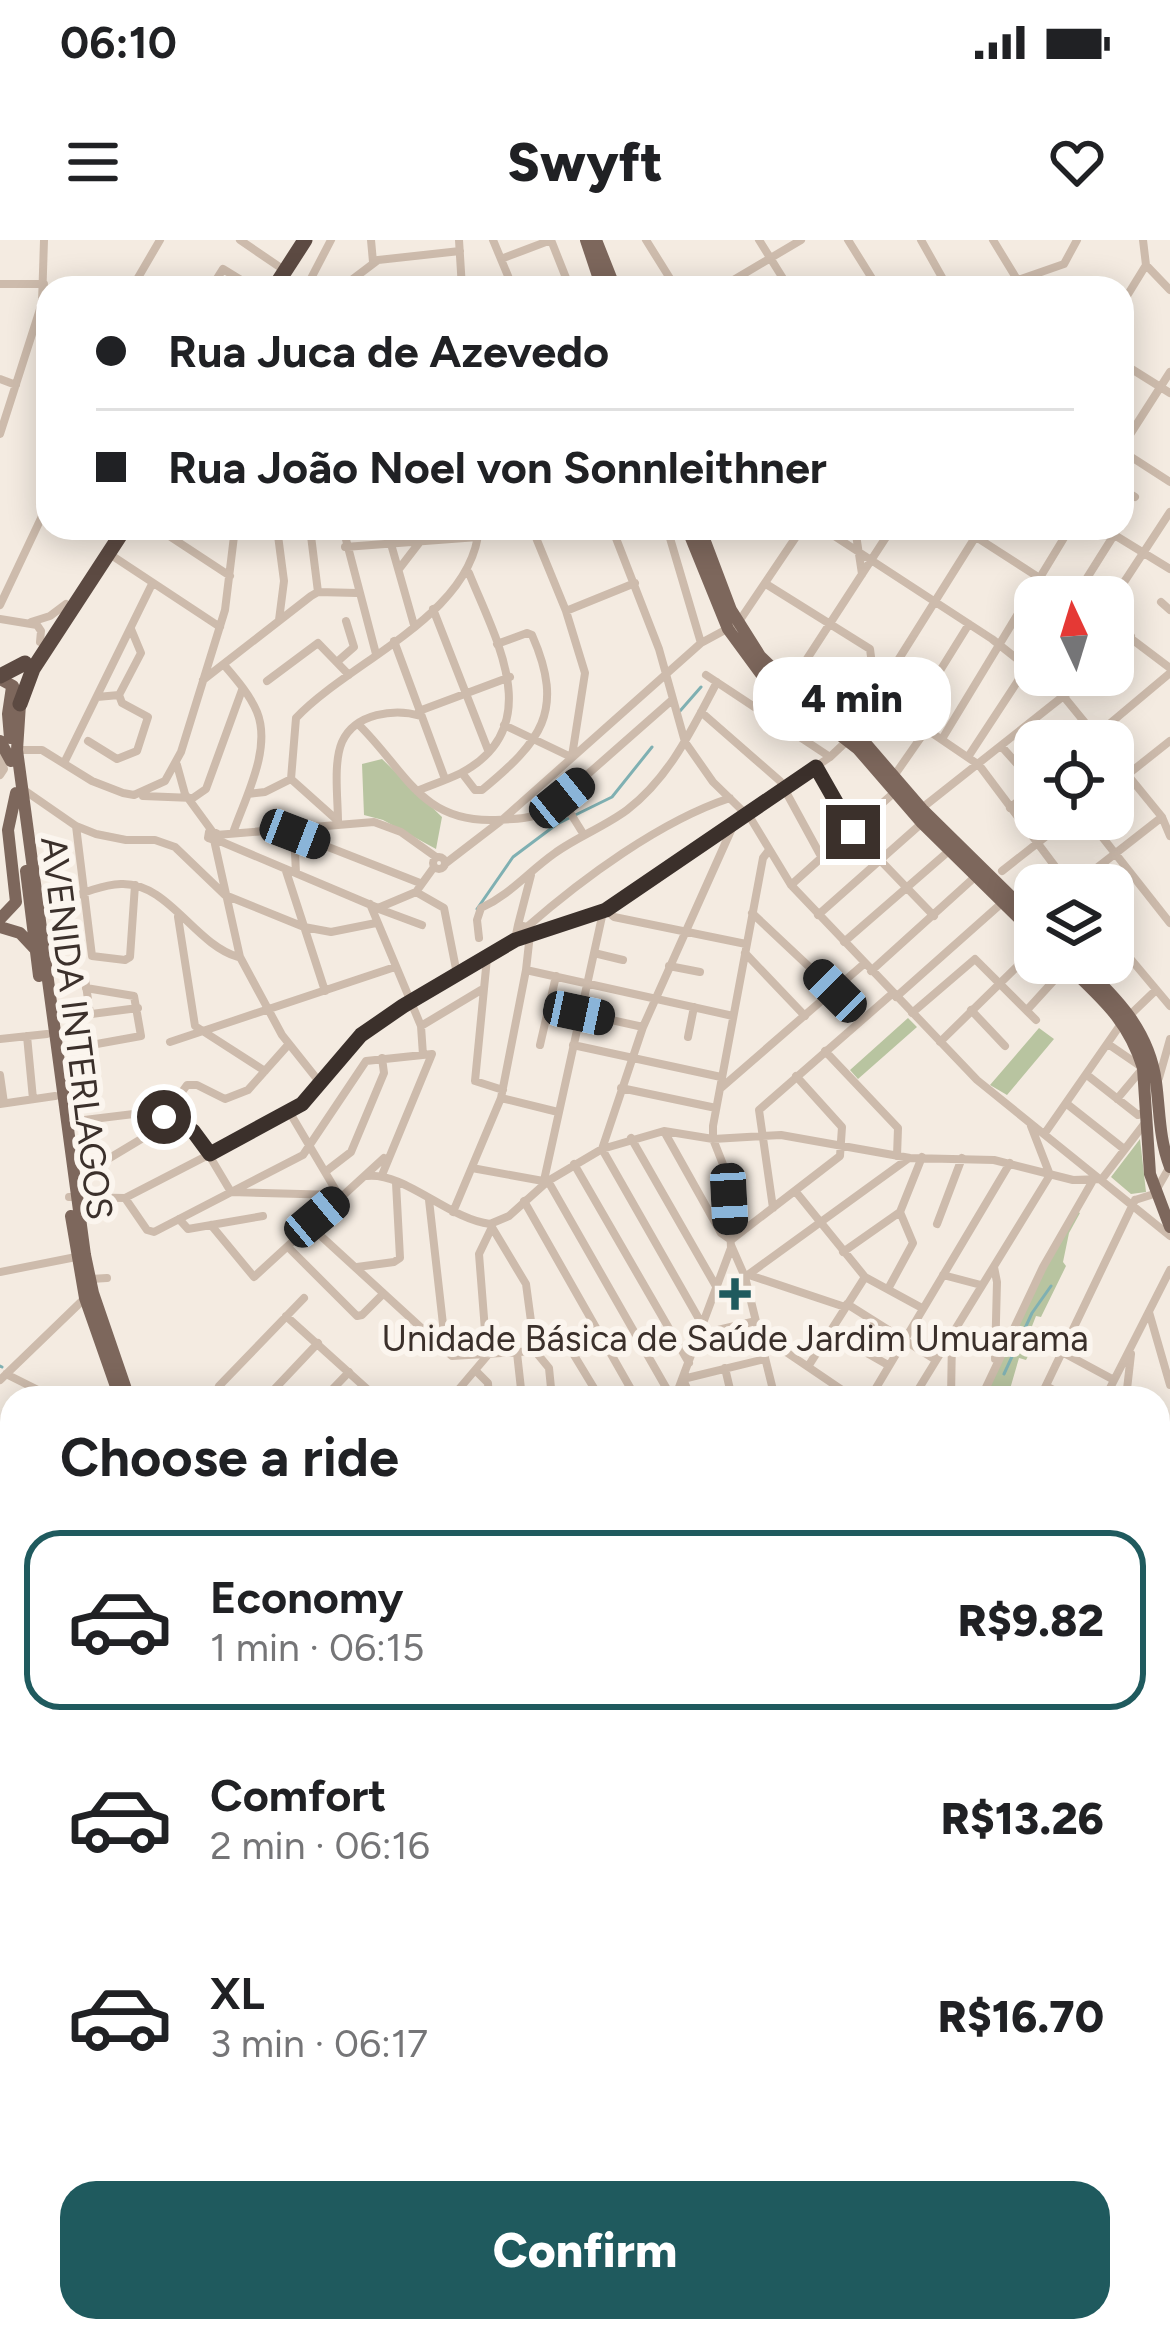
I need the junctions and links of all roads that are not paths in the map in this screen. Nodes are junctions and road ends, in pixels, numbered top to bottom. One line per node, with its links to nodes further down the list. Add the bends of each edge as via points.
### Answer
1 (44, 240): 30 (street)
2 (147, 240): 24 (street)
3 (160, 240): 24 (street)
4 (240, 240): 33 (street)
5 (331, 240): 35 (street)
6 (371, 240): 27 (street)
7 (459, 240): 22 (street)
8 (493, 240): 26 (street)
9 (551, 240): 26 (street); 39 (street)
10 (586, 240): 40 (main road)
11 (596, 240): 41 (main road)
12 (646, 240): 42 (street)
13 (759, 240): 25 (street)
14 (800, 240): 25 (street)
15 (848, 240): 45 (street)
16 (921, 240): 46 (street)
17 (994, 240): 47 (street)
18 (1066, 240): 23 (street)
19 (1077, 240): 23 (street)
20 (1143, 240): 28 (street)
21 (305, 241): 34 (highway)
22 (460, 251): 27 (street); 37 (street)
23 (1072, 251): 48 (street)
24 (150, 258): 31 (street)
25 (770, 258): 43 (street); 44 (street)
26 (501, 260): 38 (street)
27 (373, 262): 36 (street)
28 (1146, 265): 51 (street); 52 (street)
29 (234, 275): 32 (street)
30 (43, 276)
31 (139, 276)
32 (215, 276)
33 (274, 276)
34 (284, 276)
35 (312, 276)
36 (356, 276)
37 (462, 276)
38 (508, 276)
39 (565, 276)
40 (598, 276)
41 (610, 276)
42 (668, 276)
43 (740, 276)
44 (781, 276)
45 (870, 276)
46 (942, 276)
47 (1020, 276)
48 (1039, 276)
49 (0, 284): 50 (street)
50 (36, 284)
51 (1134, 284)
52 (1170, 290)
53 (36, 317): 57 (street)
54 (1134, 371): 58 (street)
55 (1170, 372): 58 (street)
56 (0, 379): 57 (street)
57 (16, 385): 61 (street)
58 (1160, 387): 59 (street); 60 (street)
59 (1170, 393)
60 (1134, 429)
61 (1, 430)
62 (1134, 457): 63 (street)
63 (1170, 482)
64 (1170, 512): 94 (street)
65 (36, 532): 113 (street)
66 (107, 540): 112 (highway, AVENIDA INTERLAGOS)
67 (117, 540): 93 (highway)
68 (184, 540): 104 (street)
69 (233, 540): 104 (street)
70 (279, 540): 118 (street)
71 (312, 540): 108 (street)
72 (344, 540): 91 (street)
73 (426, 540): 89 (street)
74 (476, 540): 98 (street)
75 (537, 540): 116 (street)
76 (617, 540): 106 (street)
77 (671, 540): 131 (street)
78 (693, 540): 125 (main road)
79 (708, 540): 125 (main road)
80 (794, 540): 107 (street)
81 (841, 540): 92 (street)
82 (855, 540): 92 (street)
83 (884, 540): 95 (street)
84 (973, 540): 110 (street)
85 (989, 540): 100 (street)
86 (1063, 540): 101 (street)
87 (1111, 540): 102 (street)
88 (1122, 540): 94 (street)
89 (420, 541): 90 (street); 97 (street)
90 (391, 544): 91 (street); 97 (street)
91 (345, 547): 109 (street)
92 (856, 550): 95 (street); 99 (street)
93 (108, 553): 105 (street); 160 (highway)
94 (1144, 554): 96 (street); 103 (street)
95 (871, 560): 99 (street); 110 (street)
96 (1169, 566)
97 (398, 570): 124 (street)
98 (468, 571): 114 (street); 132 (street)
99 (862, 574): 122 (street)
100 (1037, 576)
101 (1041, 576)
102 (1086, 576)
103 (1129, 576)
104 (231, 577): 126 (street)
105 (152, 584): 126 (street); 127 (street)
106 (635, 584): 116 (street); 141 (street)
107 (766, 584): 122 (street); 125 (street)
108 (318, 592): 109 (street); 118 (street)
109 (357, 593): 134 (street)
110 (934, 602): 123 (street); 151 (street)
111 (1161, 602): 115 (street)
112 (66, 604): 120 (street); 130 (highway, AVENIDA INTERLAGOS)
113 (0, 605)
114 (434, 610): 124 (street); 149 (street)
115 (1170, 610)
116 (566, 611): 178 (street, via 585,673)
117 (0, 619): 120 (street)
118 (279, 620): 137 (street)
119 (1014, 620): 133 (street)
120 (23, 622): 130 (street, via 39,627)
121 (346, 622): 136 (street, via 354,647)
122 (830, 622): 147 (street); 151 (street, via 870,649)
123 (969, 624): 133 (street); 161 (street)
124 (414, 625): 129 (street)
125 (733, 626): 131 (street); 147 (main road); 167 (main road, via 771,684)
126 (220, 627): 144 (street)
127 (130, 628): 150 (street, via 142,650); 155 (street)
128 (1134, 639): 138 (street)
129 (394, 641): 134 (street); 159 (street)
130 (40, 642): 143 (highway, AVENIDA INTERLAGOS)
131 (701, 643): 141 (street)
132 (497, 644): 142 (street); 168 (street, via 530,633 539,651 546,697)
133 (999, 644): 135 (street); 169 (street)
134 (376, 654): 139 (street)
135 (1014, 656)
136 (338, 661): 139 (street); 145 (street, via 318,643)
137 (224, 664): 144 (street); 148 (street)
138 (1170, 670): 163 (street)
139 (349, 675): 189 (street, via 296,718)
140 (706, 675): 146 (street)
141 (666, 676): 157 (street); 178 (street)
142 (510, 677): 149 (street); 165 (street)
143 (4, 680): 160 (main road); 160 (main road, AVENIDA INTERLAGOS)
144 (203, 680): 183 (street)
145 (267, 682)
146 (717, 682): 158 (street); 179 (street)
147 (790, 685): 167 (main road)
148 (243, 689): 197 (street, via 260,723); 198 (street, via 210,782)
149 (466, 694): 159 (street); 176 (street)
150 (119, 695): 155 (street); 171 (street, via 148,717 137,751 117,759)
151 (876, 695): 161 (street); 167 (street)
152 (1015, 696): 180 (street)
153 (1061, 696): 156 (street)
154 (1067, 696): 156 (street)
155 (97, 697): 181 (street)
156 (1064, 699): 162 (street); 174 (street)
157 (672, 700): 173 (street); 199 (street)
158 (701, 712): 173 (street); 193 (street)
159 (420, 714): 164 (street, via 388,711); 190 (street)
160 (11, 716): 177 (main road, AVENIDA INTERLAGOS)
161 (910, 719): 166 (street)
162 (1080, 720)
163 (1116, 720)
164 (359, 725): 195 (street); 207 (street, via 342,743)
165 (504, 725): 168 (street); 176 (street)
166 (926, 730): 169 (street); 192 (street)
167 (851, 735): 179 (street); 192 (main road)
168 (536, 739): 178 (street); 187 (street, via 479,791)
169 (942, 739): 180 (street)
170 (0, 741): 177 (main road)
171 (88, 741)
172 (1170, 741): 186 (street)
173 (685, 742): 200 (street); 213 (street, via 647,792)
174 (1002, 747): 182 (street); 184 (street)
175 (0, 750): 188 (street)
176 (488, 751): 187 (street)
177 (14, 756): 181 (street, via 42,750); 194 (main road, AVENIDA INTERLAGOS)
178 (572, 756): 206 (street)
179 (830, 757): 185 (street)
180 (968, 757): 184 (street)
181 (65, 761): 196 (street, via 104,788)
182 (1014, 761)
183 (177, 762): 196 (street, via 165,782); 198 (street)
184 (980, 765): 202 (street); 204 (street)
185 (816, 767): 193 (street); 211 (street)
186 (1134, 771)
187 (462, 773): 190 (street)
188 (0, 776)
189 (291, 779): 197 (street); 207 (street)
190 (445, 779): 195 (street)
191 (1134, 783): 205 (street)
192 (897, 785): 204 (main road); 211 (street)
193 (785, 787): 203 (street); 222 (street)
194 (19, 791): 209 (street); 212 (main road); 241 (main road, AVENIDA INTERLAGOS); 256 (main road, AVENIDA INTERLAGOS)
195 (417, 791): 206 (street, via 453,817)
196 (134, 795): 198 (street)
197 (247, 795): 214 (street)
198 (187, 797): 214 (street)
199 (561, 798): 206 (street, via 537,816); 213 (street)
200 (730, 798): 203 (street); 253 (street, via 681,818)
201 (1014, 804): 202 (street)
202 (1010, 808): 218 (street)
203 (746, 812): 208 (street); 219 (street)
204 (922, 816): 220 (main road); 223 (street); 238 (main road)
205 (1165, 817): 215 (street); 221 (street)
206 (502, 820): 224 (street)
207 (338, 822): 210 (street); 224 (street, via 384,824)
208 (734, 824): 242 (street); 254 (street)
209 (76, 826): 236 (street, via 175,847); 237 (street)
210 (294, 831): 214 (street); 229 (street); 234 (street)
211 (853, 832): 222 (street); 223 (street)
212 (4, 833): 248 (main road, via 16,896)
213 (584, 835): 230 (street)
214 (217, 836): 227 (street); 236 (street)
215 (1170, 836)
216 (1041, 840): 218 (street)
217 (1105, 840): 221 (street)
218 (1036, 844): 225 (street); 228 (street)
219 (769, 850): 233 (street); 244 (street)
220 (950, 850): 231 (main road); 235 (street)
221 (1115, 853): 226 (street); 250 (street)
222 (822, 858): 233 (street)
223 (879, 861): 235 (street); 245 (street)
224 (438, 862): 234 (street)
225 (1054, 864)
226 (1100, 864)
227 (285, 869): 229 (street); 252 (street)
228 (1002, 872)
229 (296, 873): 240 (street)
230 (531, 873): 253 (street); 255 (street, via 481,908)
231 (976, 876): 239 (main road); 247 (street)
232 (135, 885): 237 (street); 237 (street, via 127,960 91,956); 246 (street)
233 (791, 885): 245 (street)
234 (418, 888): 240 (street); 270 (street, via 444,908)
235 (906, 889): 247 (street); 257 (street)
236 (225, 895): 252 (street); 261 (street)
237 (83, 896): 241 (street)
238 (1014, 901)
239 (1004, 902): 243 (main road); 281 (street)
240 (374, 905): 249 (street); 251 (street)
241 (40, 910): 256 (main road, AVENIDA INTERLAGOS)
242 (605, 910): 253 (street); 254 (street); 259 (street)
243 (1014, 912)
244 (752, 913): 258 (street); 280 (street)
245 (818, 915): 257 (street)
246 (178, 916): 261 (street); 300 (street, via 193,1023)
247 (934, 916): 265 (street)
248 (3, 923): 256 (main road)
249 (376, 923): 252 (street, via 331,932); 266 (street)
250 (1170, 923)
251 (422, 925)
252 (304, 927): 279 (street)
253 (525, 929): 260 (street); 268 (street)
254 (685, 932): 258 (street); 264 (street)
255 (479, 938)
256 (34, 940): 296 (main road, AVENIDA INTERLAGOS); 301 (main road, AVENIDA INTERLAGOS)
257 (844, 942): 265 (street)
258 (746, 949): 293 (street); 294 (street)
259 (594, 953): 262 (street); 272 (street)
260 (487, 956): 270 (street); 277 (street)
261 (239, 958): 287 (street)
262 (623, 960)
263 (1134, 963): 278 (street)
264 (669, 966): 269 (street); 282 (street)
265 (868, 967): 280 (street); 281 (street)
266 (394, 968): 279 (street); 283 (street)
267 (1014, 969): 273 (street)
268 (526, 970): 271 (street); 327 (street)
269 (700, 972)
270 (457, 974): 283 (street)
271 (556, 976): 272 (street); 310 (street)
272 (587, 982): 282 (street); 290 (street)
273 (1000, 982): 288 (street); 289 (street); 291 (street, via 972,959)
274 (1052, 984): 289 (street)
275 (1092, 984): 295 (main road)
276 (1101, 984): 295 (main road)
277 (482, 990): 298 (street); 327 (street, via 475,1081)
278 (1156, 990): 284 (street); 295 (street)
279 (325, 991): 287 (street)
280 (835, 991): 294 (street)
281 (895, 995): 291 (street); 314 (street)
282 (655, 998): 285 (street); 299 (street)
283 (411, 1001): 298 (street); 324 (street, via 361,1035)
284 (1170, 1006)
285 (694, 1007): 293 (street); 303 (street)
286 (138, 1008): 292 (street); 292 (street, via 130,994 86,983); 313 (street, via 141,1036)
287 (267, 1010): 300 (street); 308 (street)
288 (971, 1010): 307 (street); 312 (street)
289 (1027, 1010): 297 (street)
290 (579, 1013): 299 (street); 311 (street)
291 (912, 1013): 307 (street)
292 (90, 1014): 296 (street)
293 (733, 1016): 323 (street)
294 (805, 1016): 326 (street)
295 (1127, 1018): 309 (street); 318 (main road)
296 (52, 1019): 313 (main road, AVENIDA INTERLAGOS)
297 (1036, 1020)
298 (421, 1026): 315 (street)
299 (643, 1027): 317 (street)
300 (202, 1031): 306 (street); 319 (street)
301 (47, 1034): 302 (street); 328 (main road, AVENIDA INTERLAGOS)
302 (27, 1036): 304 (street); 330 (street)
303 (688, 1037)
304 (0, 1039)
305 (1170, 1039): 318 (street)
306 (170, 1042)
307 (940, 1042): 340 (street)
308 (289, 1044): 319 (street); 324 (street)
309 (1108, 1044): 318 (street); 320 (street)
310 (540, 1045)
311 (573, 1045): 317 (street); 334 (street)
312 (1005, 1046)
313 (57, 1051): 339 (main road, AVENIDA INTERLAGOS)
314 (825, 1051): 322 (street); 352 (street, via 897,1127)
315 (428, 1054): 316 (street); 351 (street)
316 (382, 1058): 347 (street, via 362,1065); 361 (street, via 384,1073 351,1152)
317 (631, 1058): 323 (street); 325 (street)
318 (1153, 1068): 329 (street); 338 (main road); 338 (main road)
319 (265, 1071): 337 (street, via 227,1099 189,1084)
320 (1088, 1075): 329 (street); 332 (street)
321 (0, 1076): 331 (street)
322 (796, 1076): 343 (street, via 759,1110); 346 (street, via 840,1123)
323 (721, 1077): 326 (street)
324 (320, 1084): 336 (street)
325 (621, 1088): 333 (street); 348 (street)
326 (718, 1090): 333 (street)
327 (502, 1094): 334 (street); 360 (street)
328 (55, 1096): 330 (street); 370 (main road, AVENIDA INTERLAGOS)
329 (1117, 1099): 338 (street)
330 (34, 1100): 331 (street)
331 (2, 1104)
332 (1067, 1104): 342 (street); 349 (street)
333 (716, 1108): 345 (street)
334 (558, 1112): 367 (street)
335 (142, 1113): 339 (street)
336 (290, 1113): 347 (street); 350 (street)
337 (166, 1114): 350 (street); 356 (street, via 152,1134)
338 (1149, 1114): 349 (street); 359 (main road); 371 (main road)
339 (66, 1123): 370 (main road, AVENIDA INTERLAGOS)
340 (1030, 1123): 342 (street); 362 (street)
341 (664, 1131): 344 (street); 345 (street); 389 (street)
342 (1045, 1133): 365 (street)
343 (761, 1136): 345 (street); 346 (street); 377 (street)
344 (632, 1138): 348 (street); 402 (street)
345 (713, 1139): 389 (street, via 727,1169)
346 (843, 1146): 352 (street); 369 (street, via 836,1162)
347 (310, 1148): 361 (street); 368 (street)
348 (602, 1149): 358 (street); 411 (street)
349 (1124, 1149): 365 (street)
350 (210, 1154): 368 (street); 373 (street)
351 (387, 1155): 363 (street); 364 (street)
352 (897, 1156): 354 (street)
353 (922, 1157): 354 (street); 355 (street); 379 (street)
354 (910, 1158): 382 (street)
355 (962, 1158): 357 (street); 383 (street)
356 (103, 1162)
357 (1010, 1163): 362 (street); 397 (street)
358 (574, 1164): 367 (street); 426 (street)
359 (1170, 1167): 371 (street)
360 (472, 1168): 367 (street); 378 (street)
361 (325, 1172): 372 (street)
362 (1050, 1174): 365 (street); 393 (street)
363 (382, 1175): 364 (street); 366 (street)
364 (366, 1176): 372 (street)
365 (1097, 1181): 376 (street); 429 (street, via 1060,1232)
366 (396, 1182): 374 (street); 394 (street, via 400,1258)
367 (545, 1182): 375 (street); 448 (street)
368 (231, 1192): 372 (street); 381 (street)
369 (796, 1192): 377 (street); 382 (street)
370 (72, 1193): 373 (street); 392 (main road, AVENIDA INTERLAGOS); 400 (main road, AVENIDA INTERLAGOS)
371 (1154, 1194): 376 (street); 387 (main road)
372 (339, 1196): 385 (street)
373 (125, 1198): 381 (street, via 150,1232)
374 (429, 1200): 378 (street); 419 (street)
375 (524, 1201): 386 (street); 447 (street)
376 (1132, 1202): 388 (street); 421 (street)
377 (772, 1208): 389 (street)
378 (453, 1212): 386 (street)
379 (900, 1212): 391 (street); 403 (street, via 913,1243)
380 (262, 1216): 384 (street)
381 (179, 1219): 384 (street, via 186,1229)
382 (818, 1221): 391 (street); 398 (street)
383 (937, 1224)
384 (211, 1225): 390 (street, via 248,1274)
385 (310, 1226): 390 (street); 394 (street)
386 (491, 1226): 420 (street, via 531,1299); 423 (street, via 478,1267)
387 (1170, 1227)
388 (1170, 1236)
389 (731, 1242): 398 (street); 402 (street)
390 (288, 1247): 404 (street, via 357,1316)
391 (843, 1252): 399 (street)
392 (76, 1257): 396 (street); 400 (main road, AVENIDA INTERLAGOS)
393 (993, 1266): 401 (street); 429 (street)
394 (357, 1267): 404 (street)
395 (1170, 1270): 408 (street)
396 (1, 1273)
397 (943, 1275): 401 (street); 407 (street)
398 (747, 1276): 406 (street); 410 (street)
399 (865, 1277): 403 (street); 406 (street)
400 (95, 1285): 433 (street); 437 (main road, AVENIDA INTERLAGOS)
401 (981, 1286): 415 (street)
402 (717, 1288): 411 (street)
403 (888, 1289): 407 (street)
404 (383, 1294): 419 (street)
405 (304, 1298): 409 (street)
406 (846, 1305): 413 (street); 416 (street)
407 (922, 1308): 416 (street)
408 (1149, 1311): 418 (street); 436 (street)
409 (286, 1316): 417 (street); 438 (street)
410 (756, 1321): 411 (street); 414 (street)
411 (702, 1330): 426 (street)
412 (560, 1332): 446 (street)
413 (830, 1332): 427 (street); 428 (street)
414 (759, 1334): 424 (street); 427 (street)
415 (952, 1337): 425 (street); 456 (street)
416 (904, 1340): 425 (street); 428 (street)
417 (318, 1343): 432 (street); 439 (street)
418 (1132, 1347): 435 (street); 460 (street)
419 (446, 1351): 423 (street)
420 (536, 1351): 422 (street); 445 (street)
421 (1062, 1352): 435 (street); 458 (street)
422 (517, 1353): 423 (street); 444 (street)
423 (487, 1356): 431 (street)
424 (765, 1359): 430 (street); 452 (street)
425 (936, 1360): 455 (street)
426 (688, 1363): 434 (street)
427 (808, 1365): 453 (street)
428 (888, 1365): 454 (street)
429 (995, 1366): 457 (street)
430 (725, 1368): 434 (street); 451 (street)
431 (476, 1371): 442 (street); 443 (street)
432 (349, 1372): 440 (street); 441 (street)
433 (3, 1377)
434 (683, 1379): 449 (street); 450 (street)
435 (1114, 1380): 459 (street)
436 (1170, 1385)
437 (122, 1386)
438 (219, 1386)
439 (277, 1386)
440 (336, 1386)
441 (364, 1386)
442 (467, 1386)
443 (488, 1386)
444 (521, 1386)
445 (551, 1386)
446 (593, 1386)
447 (629, 1386)
448 (667, 1386)
449 (680, 1386)
450 (686, 1386)
451 (729, 1386)
452 (772, 1386)
453 (837, 1386)
454 (877, 1386)
455 (920, 1386)
456 (951, 1386)
457 (986, 1386)
458 (1046, 1386)
459 (1111, 1386)
460 (1127, 1386)

